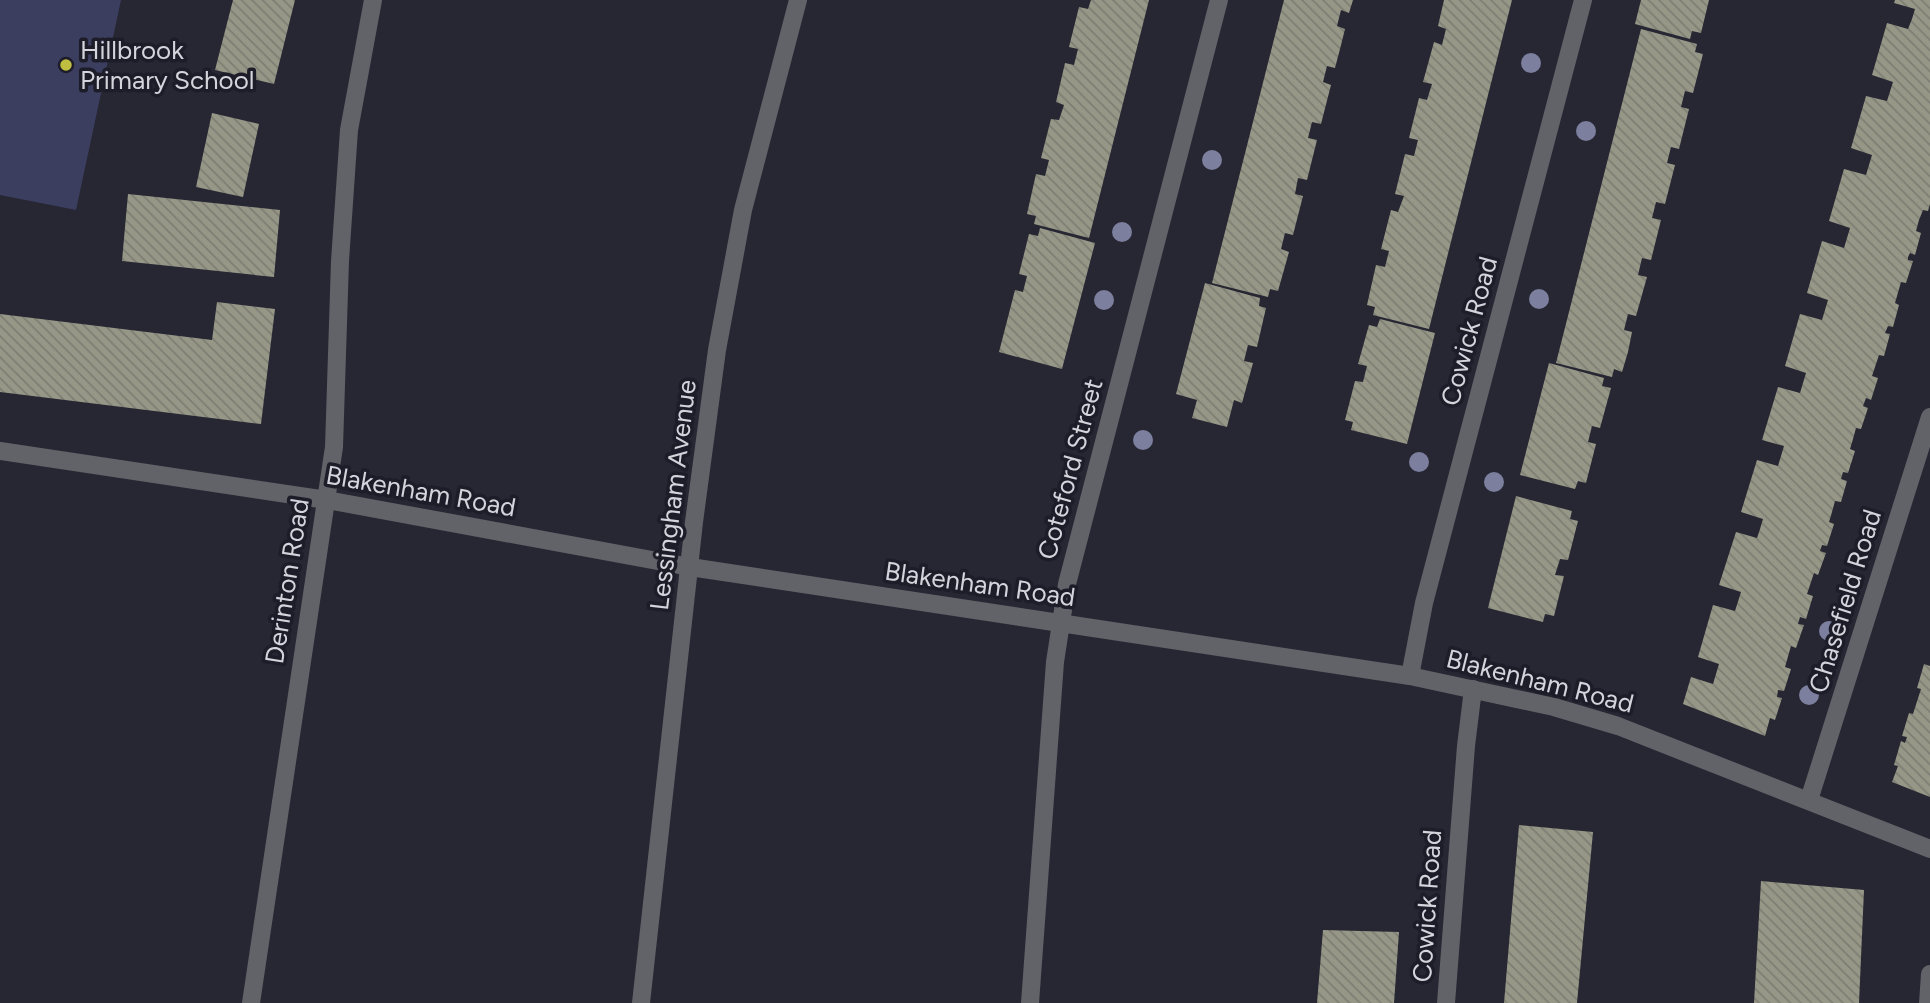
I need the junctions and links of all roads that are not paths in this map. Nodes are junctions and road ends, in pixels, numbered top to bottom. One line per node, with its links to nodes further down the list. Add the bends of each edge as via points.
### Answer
1 (373, 0): 7 (street, Derinton Road, via 349,130 334,447)
2 (798, 0): 8 (street, Lessingham Avenue, via 728,285)
3 (1219, 0): 9 (street, Coteford Street, via 1070,571)
4 (1583, 0): 10 (street, Cowick Road, via 1424,603)
5 (1930, 417): 12 (street, Chasefield Road)
6 (0, 451): 7 (street, Blakenham Road)
7 (327, 500): 8 (street, Blakenham Road); 15 (street, Derinton Road)
8 (690, 567): 9 (street, Blakenham Road); 16 (street, Lessingham Avenue)
9 (1061, 622): 10 (street, Blakenham Road); 17 (street, Coteford Street)
10 (1410, 676): 11 (street, Blakenham Road)
11 (1473, 689): 12 (street, Blakenham Road, via 1618,726); 18 (street, Cowick Road)
12 (1810, 800): 13 (street, Blakenham Road)
13 (1930, 849)
14 (1930, 974): 19 (street)
15 (251, 1003)
16 (641, 1003)
17 (1030, 1003)
18 (1446, 1003)
19 (1928, 1003)

